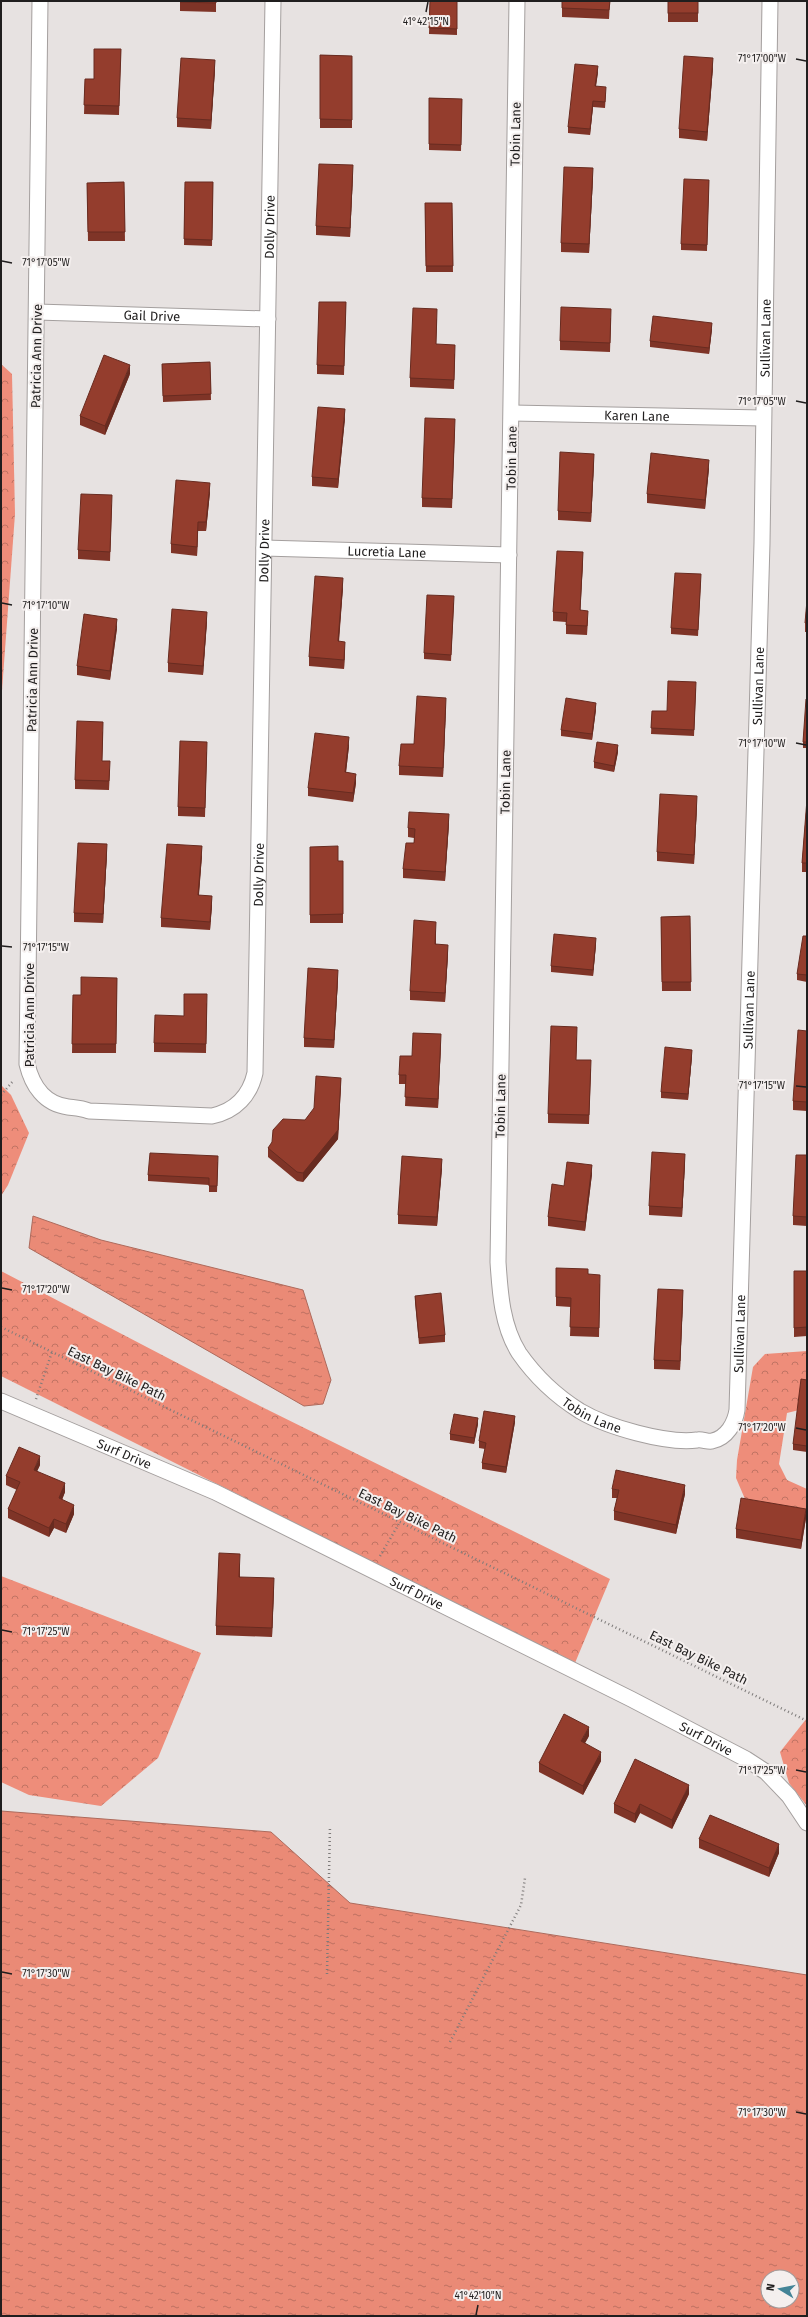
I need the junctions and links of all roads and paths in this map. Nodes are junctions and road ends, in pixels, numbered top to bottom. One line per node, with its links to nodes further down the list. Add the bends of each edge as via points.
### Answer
1 (40, 1): 5 (street, Patricia Ann Drive)
2 (274, 1): 6 (street, Dolly Drive)
3 (517, 1): 7 (street, Tobin Lane)
4 (770, 1): 8 (street, Sullivan Lane)
5 (37, 312): 6 (street, Gail Drive); 11 (street, Patricia Ann Drive, via 27,1064 30,1076 34,1086 46,1098 66,1107 78,1107 89,1111 212,1116 223,1114)
6 (268, 319): 9 (street, Dolly Drive)
7 (512, 413): 8 (street, Karen Lane); 10 (street, Tobin Lane)
8 (763, 418): 16 (street, Sullivan Lane, via 762,543 737,1410 736,1420 721,1437 712,1441)
9 (264, 548): 10 (street, Lucretia Lane); 11 (street, Dolly Drive, via 256,1072 252,1087)
10 (509, 555): 16 (street, Tobin Lane, via 498,1262 501,1306 519,1352 537,1376 566,1402 582,1412 624,1429 682,1441)
11 (244, 1099)
12 (1, 1327): 13 (path, East Bay Bike Path)
13 (52, 1352): 15 (path); 17 (path, East Bay Bike Path)
14 (1, 1401): 15 (street, Surf Drive)
15 (31, 1414): 18 (street, Surf Drive, via 215,1492)
16 (697, 1440)
17 (400, 1522): 18 (path); 19 (path, East Bay Bike Path)
18 (372, 1570): 20 (street, Surf Drive, via 746,1759 766,1772 789,1796)
19 (807, 1721)
20 (807, 1822)
21 (330, 1826): 23 (path)
22 (525, 1878): 24 (path, via 521,1905)
23 (327, 1974)
24 (450, 2042)

